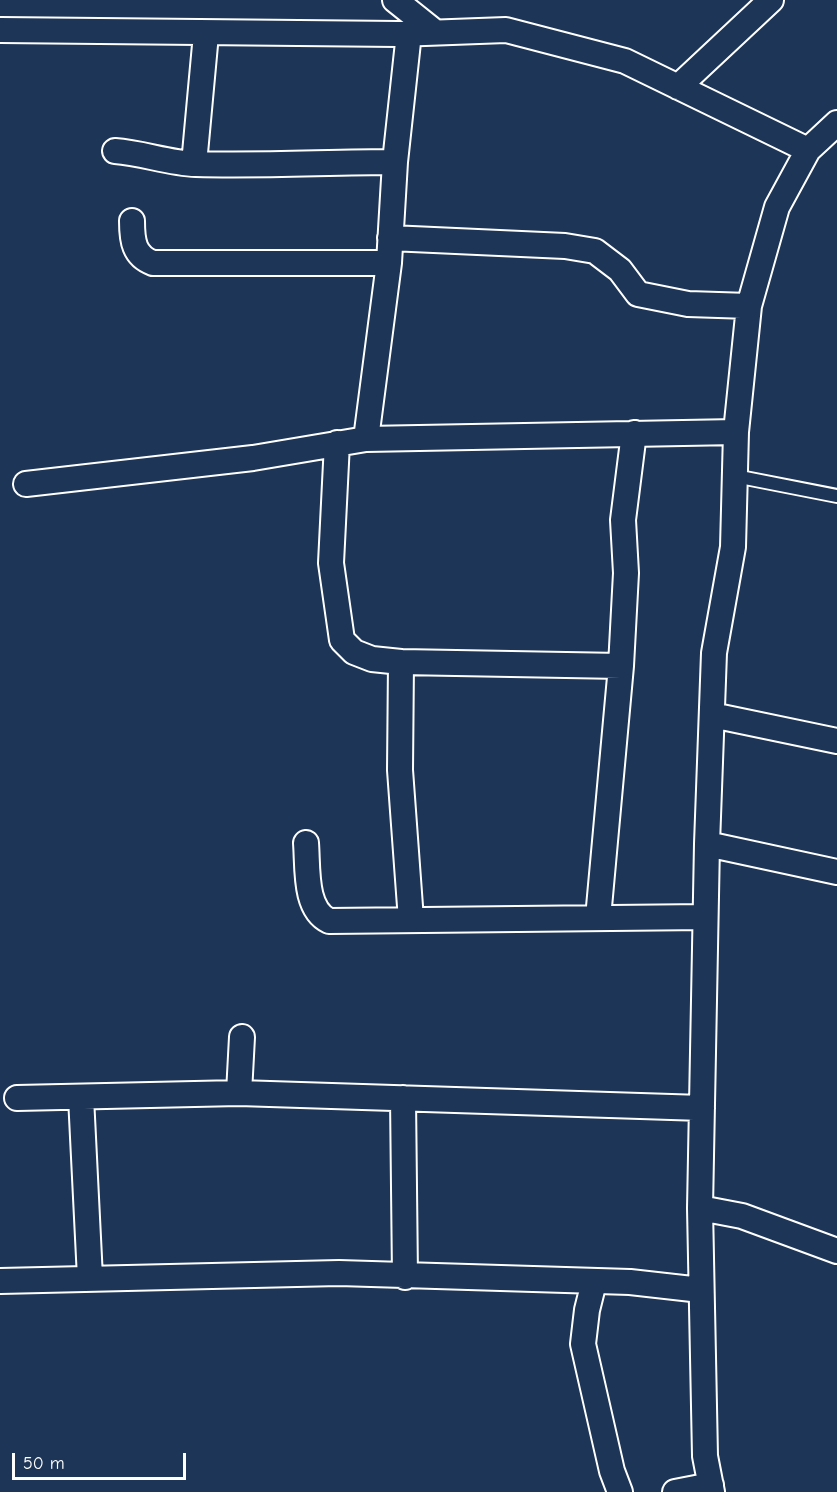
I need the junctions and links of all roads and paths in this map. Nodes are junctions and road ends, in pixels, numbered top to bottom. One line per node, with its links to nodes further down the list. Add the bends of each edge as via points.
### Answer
1 (395, 0): 4 (street)
2 (771, 0): 7 (street)
3 (0, 30): 6 (street)
4 (435, 32): 5 (street); 7 (street, via 506,30 625,61)
5 (409, 33): 6 (street); 11 (street)
6 (206, 34): 12 (street)
7 (678, 87): 9 (street)
8 (837, 123): 9 (street)
9 (808, 150): 16 (street, via 777,207)
10 (115, 151): 12 (street, via 140,152)
11 (395, 162): 12 (street); 14 (street)
12 (194, 164)
13 (132, 221): 15 (street, via 136,252 153,263)
14 (390, 238): 15 (street); 16 (street, via 565,246 595,251 620,270 639,294 688,304)
15 (389, 263): 19 (street)
16 (749, 306): 17 (street)
17 (736, 432): 18 (street); 21 (street)
18 (634, 433): 19 (street); 25 (street, via 623,520 626,573)
19 (366, 439): 20 (street)
20 (337, 443): 22 (street, via 253,458); 24 (street, via 331,563 342,640 354,652)
21 (735, 476): 23 (lane); 26 (street, via 733,547 714,653)
22 (26, 484)
23 (837, 496)
24 (401, 662): 25 (street); 33 (street, via 400,770)
25 (621, 666): 32 (street)
26 (712, 716): 27 (street); 29 (street)
27 (837, 741)
28 (306, 843): 33 (street, via 312,901 318,916 349,923)
29 (707, 843): 30 (street); 31 (street)
30 (837, 872)
31 (705, 917): 32 (street); 39 (street)
32 (598, 918): 33 (street)
33 (411, 920)
34 (242, 1037): 35 (street)
35 (239, 1093): 36 (street); 38 (street)
36 (81, 1097): 37 (street); 43 (street)
37 (17, 1098)
38 (403, 1098): 39 (street); 42 (street)
39 (702, 1108): 40 (street)
40 (700, 1208): 41 (street, via 742,1216); 46 (street)
41 (837, 1251)
42 (405, 1277): 43 (street, via 339,1273); 45 (street)
43 (90, 1278): 44 (street)
44 (0, 1281)
45 (594, 1282): 46 (street); 48 (street, via 583,1344)
46 (701, 1290): 47 (street, via 705,1455)
47 (711, 1489): 49 (street)
48 (620, 1492)
49 (675, 1492)

